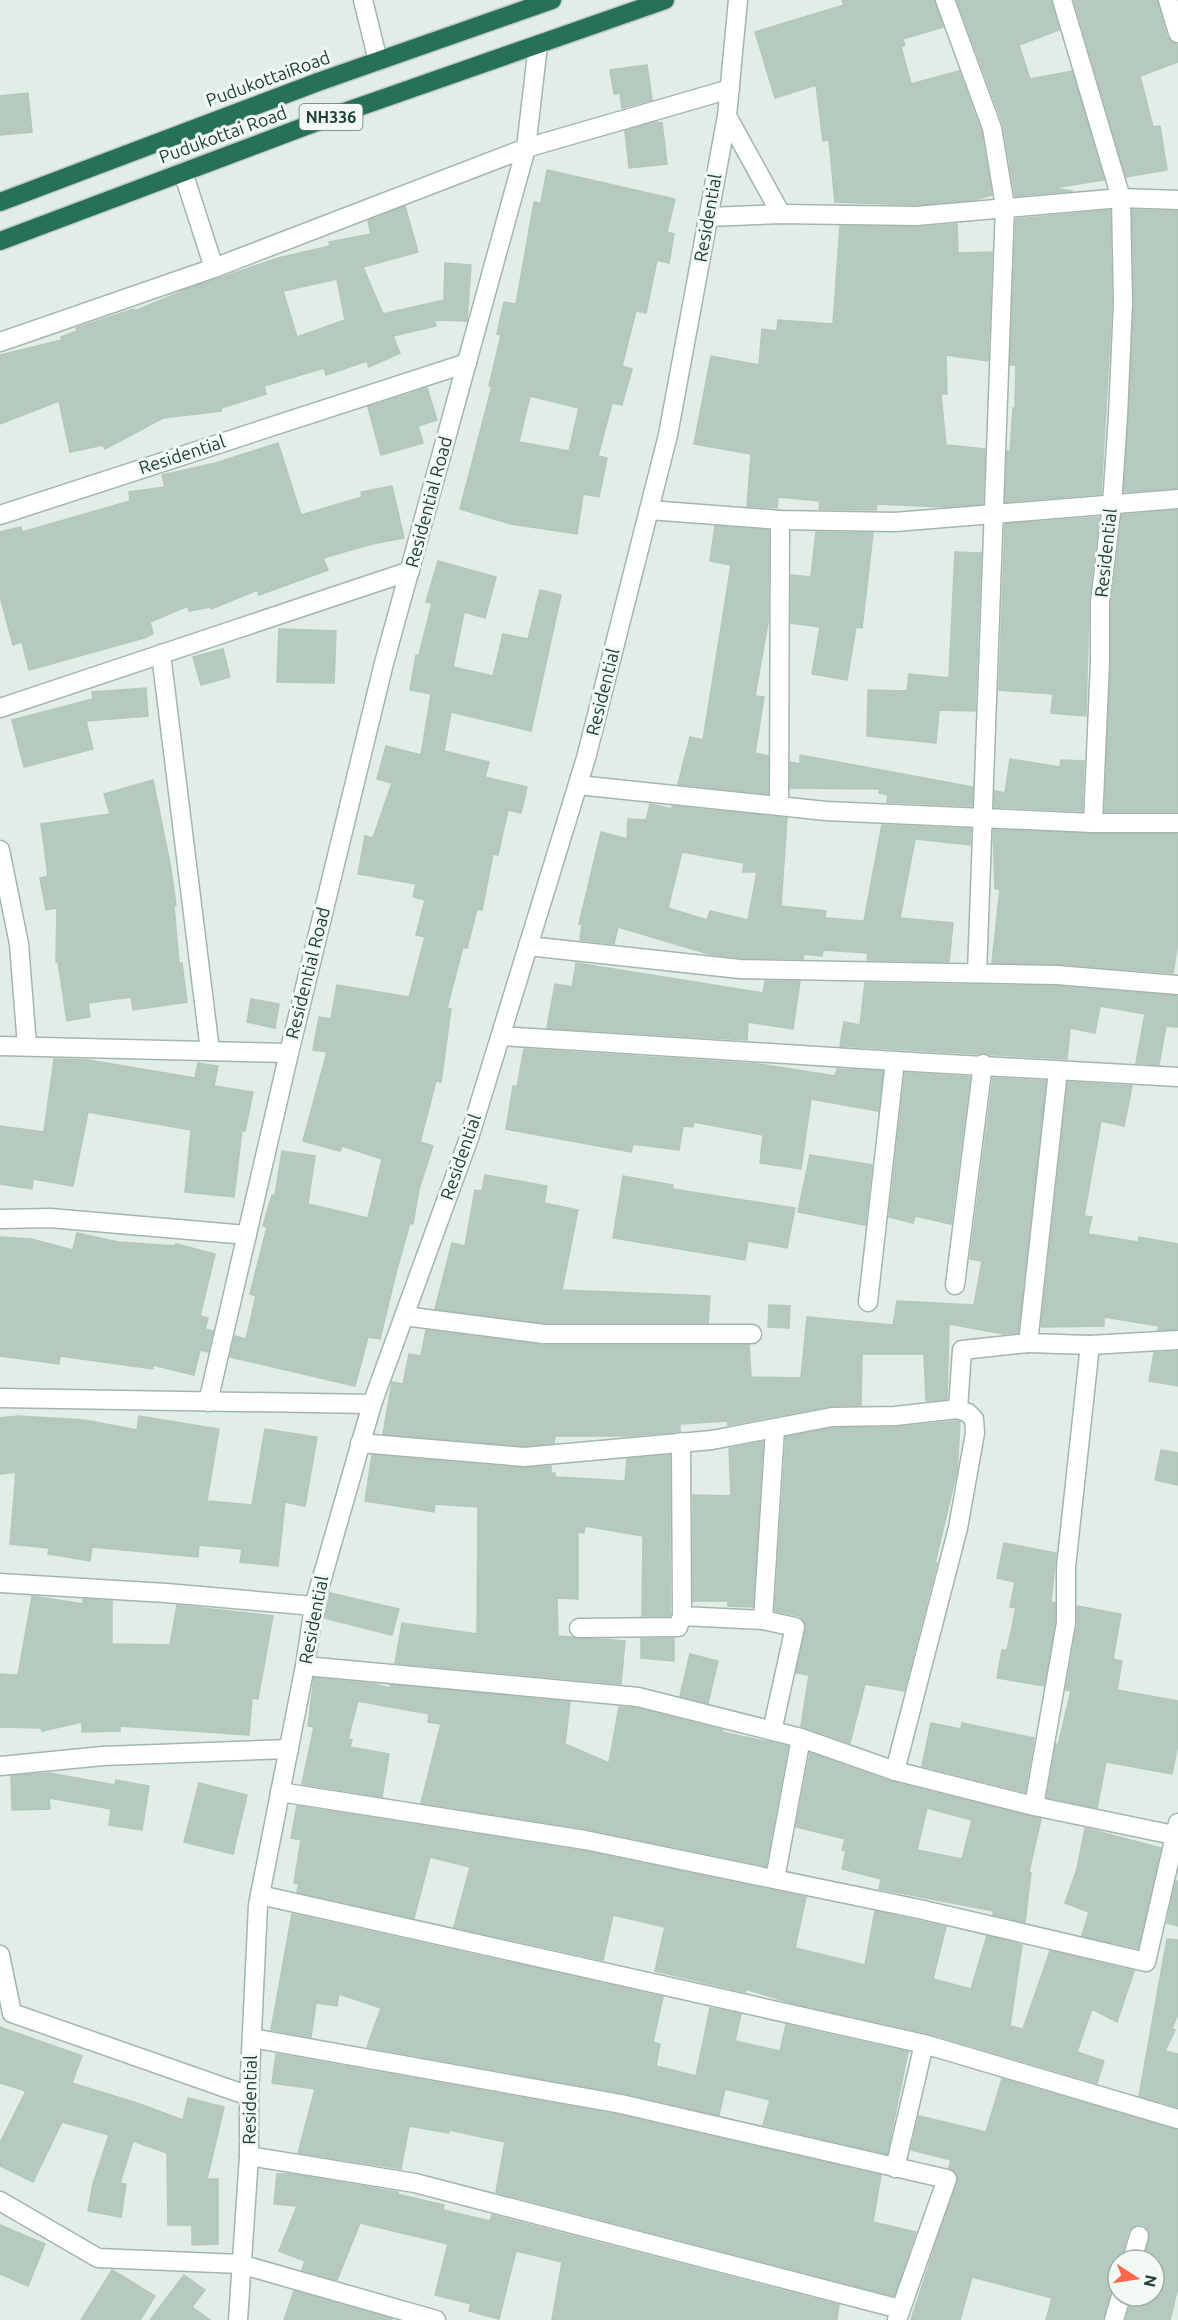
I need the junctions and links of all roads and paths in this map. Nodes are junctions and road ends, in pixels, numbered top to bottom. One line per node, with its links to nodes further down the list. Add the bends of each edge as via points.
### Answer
1 (363, 0): 10 (street)
2 (552, 0): 10 (highway, PudukottaiRoad / NH336)
3 (665, 0): 9 (highway, Pudukottai Road / NH336)
4 (738, 0): 11 (street, Residential)
5 (945, 0): 18 (street, via 992,128)
6 (1062, 0): 15 (street, Residential)
7 (1168, 0): 8 (street)
8 (1178, 33)
9 (538, 45): 13 (street, Residential Road); 14 (highway, Pudukottai Road / NH336)
10 (378, 61): 17 (highway, PudukottaiRoad / NH336)
11 (730, 89): 12 (street, Residential); 13 (street)
12 (727, 116): 19 (street); 20 (street, Residential)
13 (526, 148): 22 (street); 24 (street, Residential Road)
14 (183, 172): 21 (highway, Pudukottai Road / NH336); 22 (street)
15 (1120, 198): 16 (street); 18 (street); 26 (street, Residential, via 1123,303)
16 (1178, 200)
17 (0, 202)
18 (1005, 206): 19 (street, via 916,216); 28 (street)
19 (781, 214): 20 (street)
20 (709, 218): 27 (street, Residential, via 668,435)
21 (0, 241)
22 (214, 268): 23 (street)
23 (0, 342)
24 (467, 363): 29 (street, Residential); 31 (street, Residential Road)
25 (1178, 499): 26 (street)
26 (1112, 505): 28 (street); 37 (street, Residential, via 1100,603)
27 (649, 510): 30 (street); 34 (street, Residential)
28 (993, 514): 30 (street, via 895,522); 36 (street)
29 (0, 515)
30 (780, 520): 35 (street)
31 (410, 571): 32 (street); 47 (street, Residential Road)
32 (161, 654): 33 (street); 46 (street)
33 (0, 708)
34 (578, 785): 35 (street); 40 (street, Residential)
35 (779, 806): 36 (street)
36 (984, 818): 37 (street); 41 (street)
37 (1093, 823): 38 (street)
38 (1178, 823)
39 (0, 850): 45 (street, via 19,944)
40 (528, 946): 41 (street, via 740,969); 43 (street, Residential)
41 (977, 973): 42 (street)
42 (1178, 985)
43 (501, 1036): 48 (street); 56 (street, Residential, via 469,1138)
44 (0, 1046): 45 (street)
45 (27, 1046): 46 (street)
46 (210, 1051): 47 (street)
47 (289, 1053): 53 (street, Residential Road)
48 (895, 1061): 49 (street); 55 (street)
49 (983, 1064): 50 (street); 54 (street)
50 (1058, 1071): 51 (street); 59 (street)
51 (1178, 1077)
52 (0, 1219): 53 (street, via 50,1218)
53 (247, 1235): 62 (street, Residential Road)
54 (955, 1285)
55 (868, 1302)
56 (404, 1316): 57 (street, via 544,1334); 63 (street, Residential)
57 (752, 1334)
58 (1178, 1340): 60 (street)
59 (1028, 1343): 60 (street); 64 (street, via 962,1350)
60 (1090, 1346): 80 (street, via 1066,1567 1066,1623)
61 (0, 1398): 62 (street)
62 (208, 1402): 63 (street)
63 (372, 1404): 67 (street, Residential)
64 (958, 1409): 65 (street, via 832,1417); 78 (street, via 974,1419 973,1451 958,1528)
65 (775, 1429): 66 (street); 71 (street)
66 (681, 1442): 67 (street, via 524,1457); 70 (street)
67 (360, 1443): 69 (street, Residential)
68 (0, 1583): 69 (street)
69 (314, 1606): 73 (street, Residential)
70 (682, 1616): 71 (street); 72 (street, via 678,1627)
71 (763, 1620): 74 (street, via 795,1627)
72 (579, 1628)
73 (305, 1666): 74 (street, via 638,1698); 76 (street, Residential)
74 (772, 1731): 75 (street)
75 (801, 1738): 78 (street); 82 (street)
76 (289, 1749): 77 (street, via 103,1756); 79 (street, Residential)
77 (0, 1766)
78 (895, 1770): 80 (street)
79 (280, 1792): 82 (street, via 585,1840); 83 (street, Residential)
80 (1034, 1806): 81 (street)
81 (1177, 1831): 82 (street, via 1146,1962)
82 (775, 1879)
83 (260, 1895): 85 (street, Residential); 86 (street)
84 (0, 1955): 87 (street, via 12,2013)
85 (252, 2038): 87 (street, Residential); 90 (street, via 621,2104)
86 (924, 2044): 88 (street); 90 (street)
87 (249, 2096): 89 (street, Residential)
88 (1178, 2119)
89 (249, 2156): 94 (street, Residential); 95 (street, via 415,2183)
90 (896, 2168): 95 (street, via 947,2179)
91 (0, 2201): 94 (street, via 98,2258)
92 (1139, 2236): 93 (street)
93 (1136, 2248)
94 (240, 2264): 96 (street, Residential); 97 (street)
95 (898, 2315)
96 (238, 2320)
97 (436, 2320)

